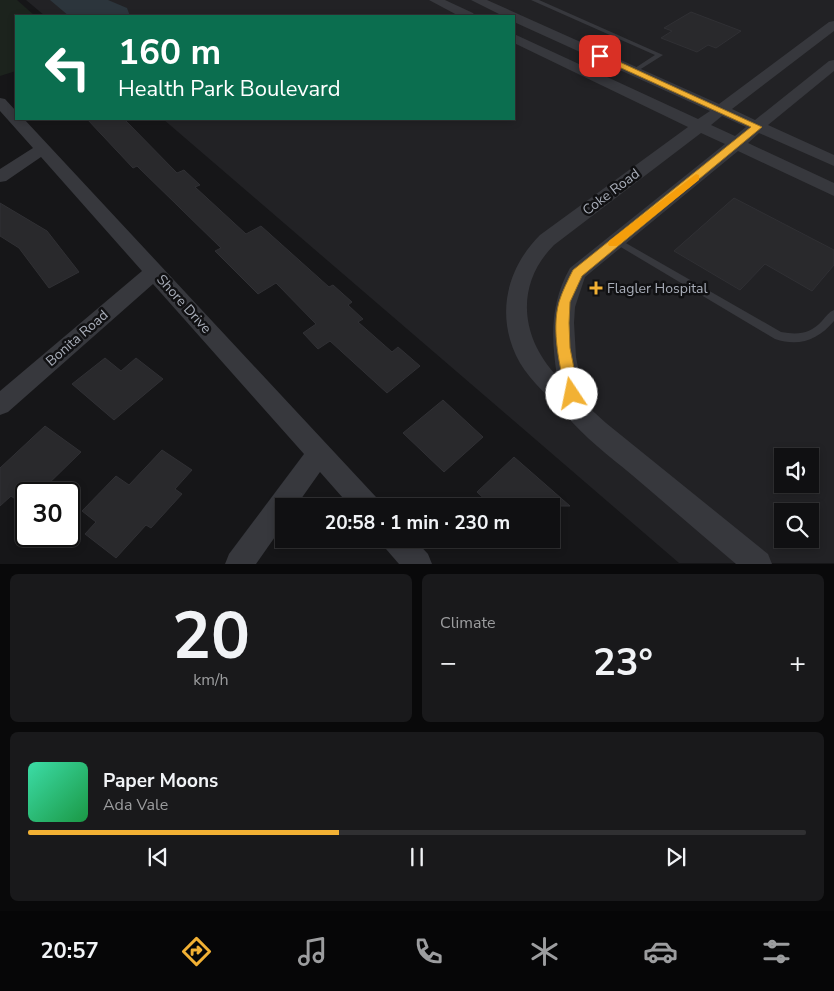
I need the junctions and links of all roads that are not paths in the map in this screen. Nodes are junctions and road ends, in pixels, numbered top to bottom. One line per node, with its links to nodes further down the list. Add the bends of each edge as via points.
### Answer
1 (435, 0): 4 (street)
2 (477, 0): 5 (street)
3 (534, 0): 10 (lane, via 660,55)
4 (467, 15)
5 (511, 15)
6 (515, 17): 10 (street)
7 (834, 25): 12 (street, Coke Road)
8 (515, 38): 15 (street)
9 (834, 64): 16 (street)
10 (634, 71): 12 (street)
11 (0, 102): 13 (street, Shore Drive)
12 (721, 110): 15 (street, Coke Road); 16 (street)
13 (15, 119)
14 (16, 120): 18 (street, Shore Drive)
15 (700, 126): 17 (street); 26 (street, Coke Road, via 547,240 524,270 518,287 517,314 521,336 530,358)
16 (758, 127): 17 (street); 19 (street)
17 (738, 144): 21 (street); 22 (street)
18 (42, 149): 20 (street); 23 (street, Shore Drive)
19 (834, 161)
20 (0, 177)
21 (834, 190)
22 (617, 241): 24 (lane, via 778,336 795,339 812,336); 26 (street, via 577,273 564,302 563,348)
23 (154, 272): 25 (street, Bonita Road); 27 (street, Shore Drive)
24 (834, 314)
25 (0, 405)
26 (575, 410): 32 (street, Coke Road)
27 (319, 453): 28 (street, Shore Drive); 30 (street)
28 (360, 498)
29 (404, 548): 31 (street)
30 (238, 564)
31 (418, 564)
32 (758, 564)

